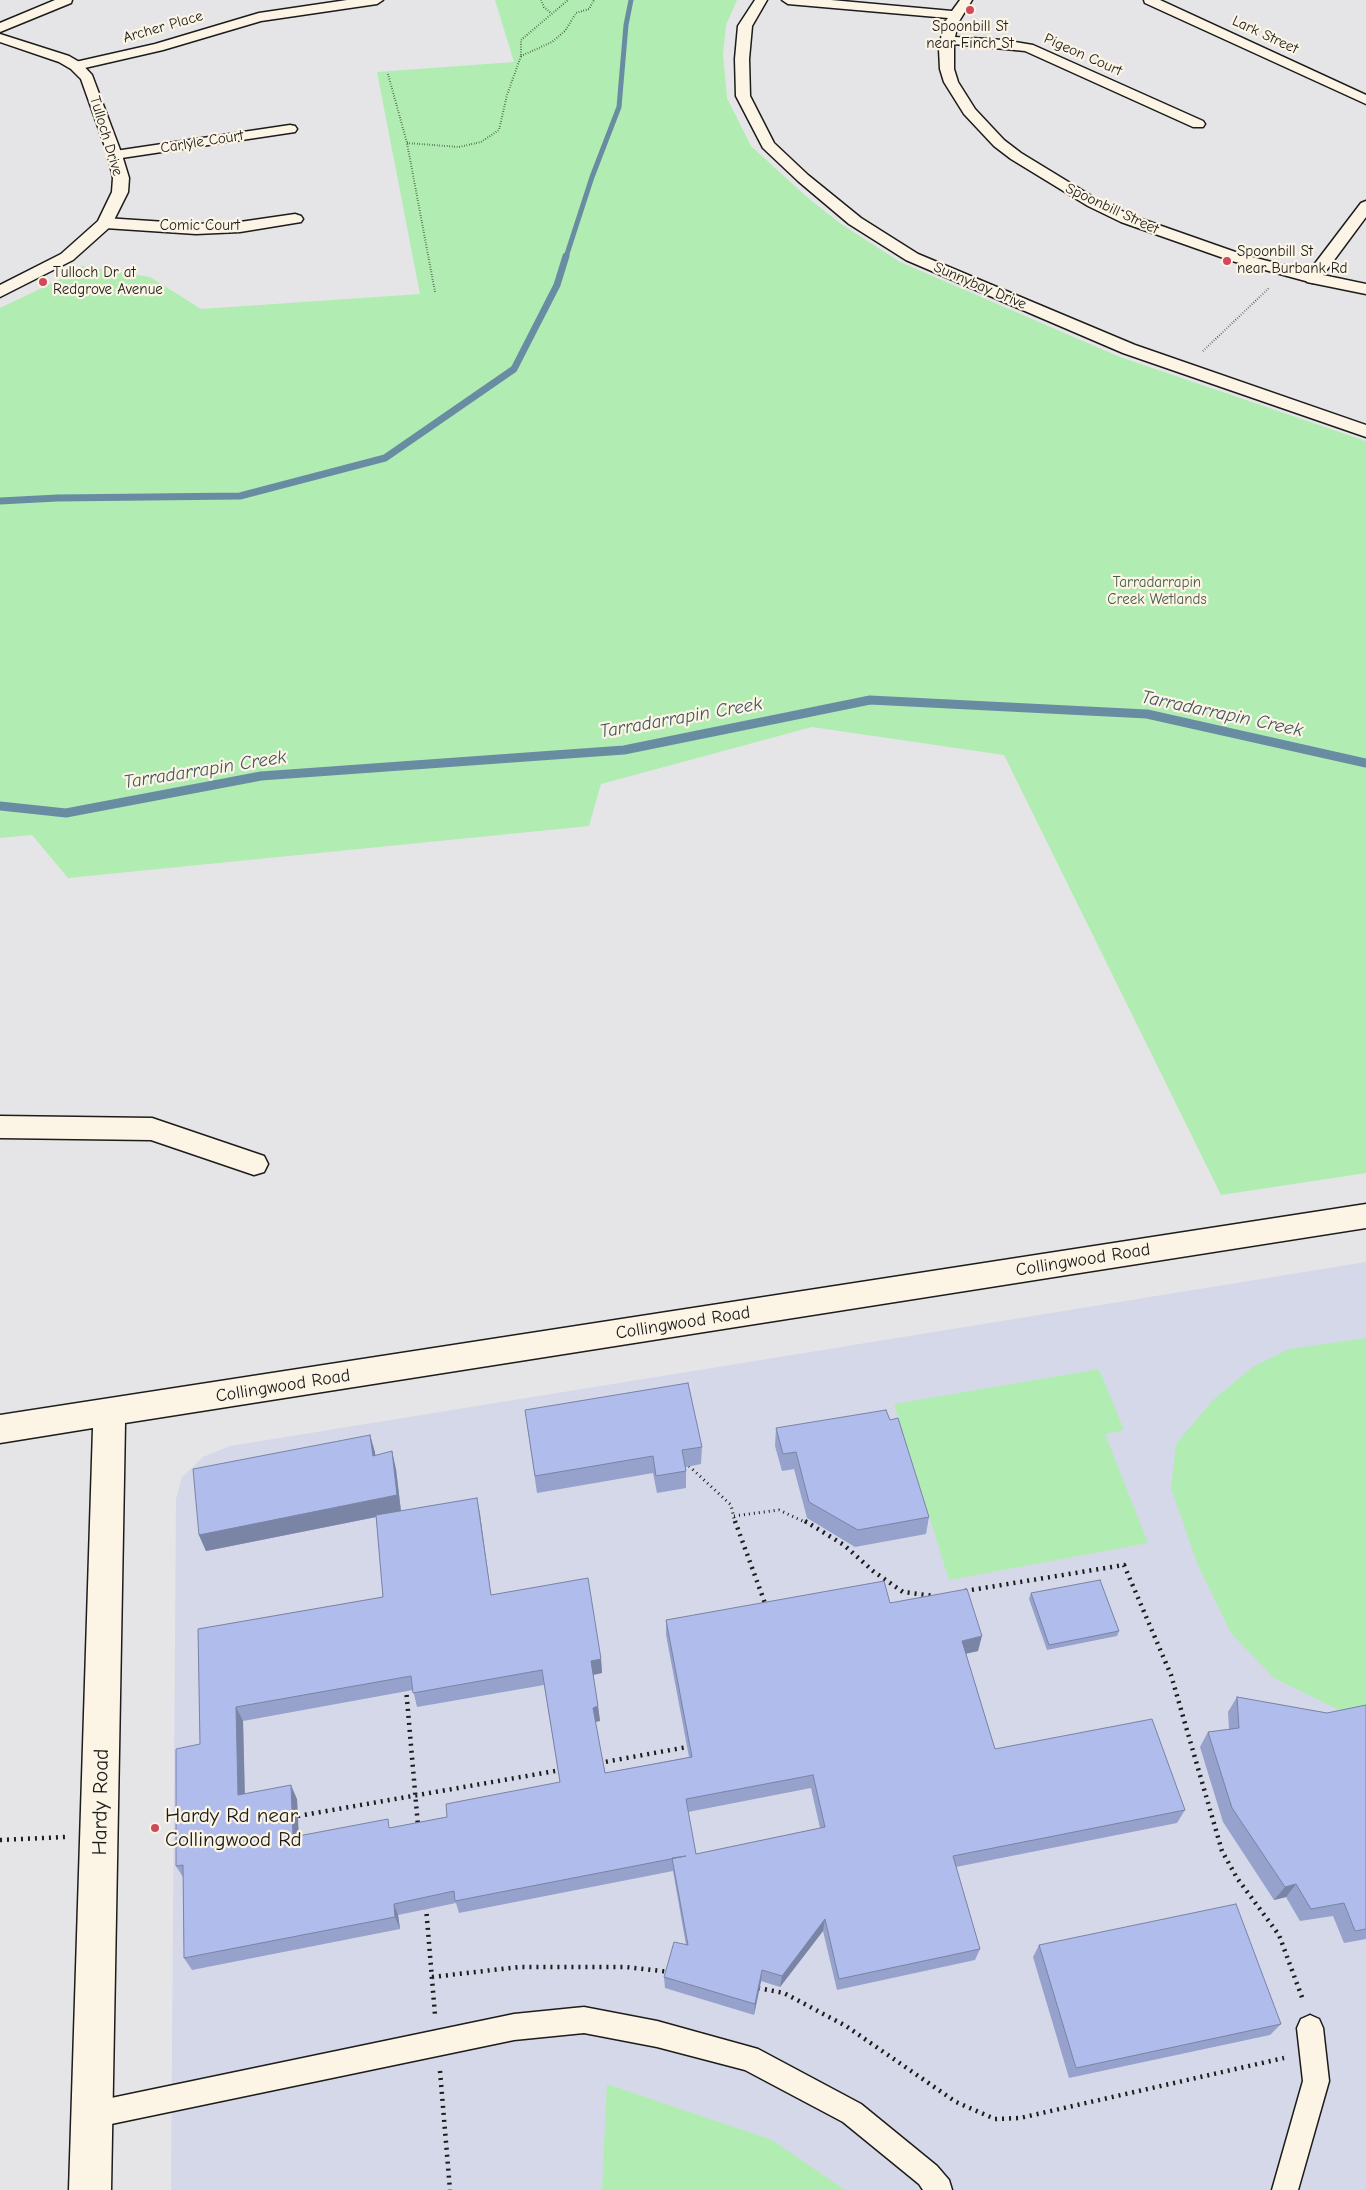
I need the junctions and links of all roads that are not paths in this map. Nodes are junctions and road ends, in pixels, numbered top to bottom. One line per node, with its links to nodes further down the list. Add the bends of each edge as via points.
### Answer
1 (66, 0): 8 (street)
2 (377, 0): 11 (street, Archer Place, via 259,17 158,48)
3 (761, 0): 22 (street, Sunnybay Drive, via 745,26 743,96 768,145 855,221 912,257 1129,349)
4 (788, 0): 7 (street)
5 (966, 0): 7 (street, Spoonbill Street)
6 (1150, 0): 12 (street, Lark Street)
7 (955, 15): 10 (street, Spoonbill Street)
8 (0, 28)
9 (0, 38): 11 (street, Tulloch Drive, via 47,52)
10 (948, 40): 13 (street, Pigeon Court, via 1028,48); 19 (street, Spoonbill Street, via 946,50 951,82 964,104 1000,143 1034,168 1093,203 1128,219 1230,256)
11 (76, 66): 15 (street, Tulloch Drive, via 87,78)
12 (1366, 100)
13 (1198, 124)
14 (290, 129): 15 (street, Carlyle Court)
15 (115, 155): 18 (street, Tulloch Drive, via 120,192)
16 (1366, 206): 19 (street)
17 (295, 219): 18 (street, Comic Court, via 196,229)
18 (105, 224): 21 (street, Tulloch Drive, via 67,257)
19 (1313, 278): 20 (street, Spoonbill Street)
20 (1366, 289)
21 (0, 292)
22 (1366, 431)
23 (0, 1127): 24 (street, via 152,1129)
24 (254, 1164)
25 (1366, 1216): 26 (street, Collingwood Road)
26 (109, 1413): 27 (street, Collingwood Road); 29 (street, Hardy Road)
27 (0, 1429)
28 (1310, 2028): 32 (lane, via 1316,2081)
29 (92, 2115): 30 (street, Hardy Road); 31 (lane, via 514,2027 584,2020 657,2034 749,2058 852,2113 928,2175)
30 (90, 2190)
31 (939, 2190)
32 (1285, 2190)

